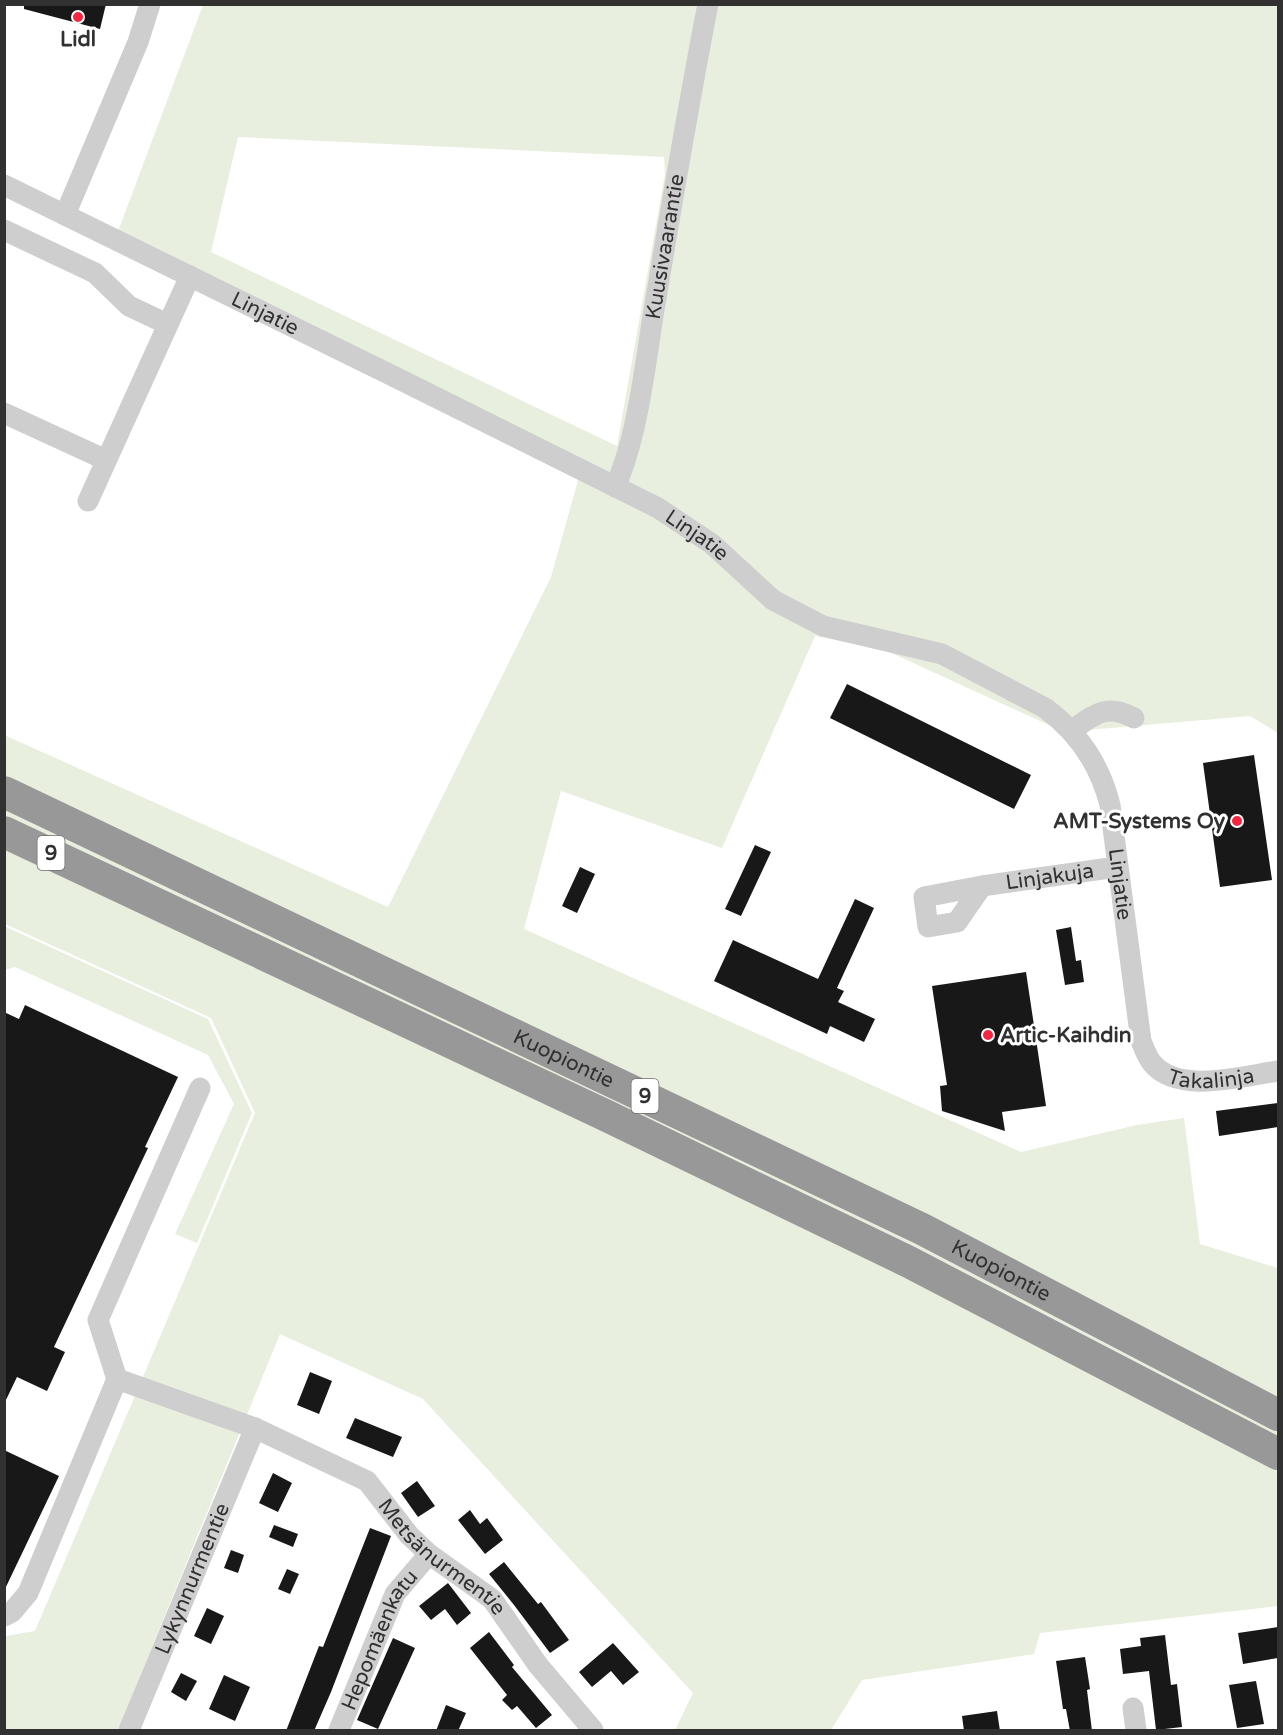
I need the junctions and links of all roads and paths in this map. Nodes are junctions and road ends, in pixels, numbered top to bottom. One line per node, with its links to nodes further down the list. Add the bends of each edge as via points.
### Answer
1 (150, 4): 4 (street)
2 (708, 4): 10 (street, Kuusivaarantie, via 626,463)
3 (4, 185): 4 (street, Linjatie)
4 (65, 215): 6 (street, Linjatie)
5 (4, 230): 7 (street, via 95,273 129,306)
6 (190, 276): 7 (street); 10 (street, Linjatie)
7 (167, 324): 9 (street)
8 (4, 413): 9 (street)
9 (106, 460): 11 (street)
10 (615, 487): 13 (street, Linjatie, via 658,508 712,543 773,600 823,626 942,654 1045,708)
11 (88, 501)
12 (1134, 718): 13 (street, via 1115,710 1105,711)
13 (1071, 731): 16 (street, Linjatie, via 1094,761 1106,789)
14 (4, 792): 22 (highway, Kuopiontie / 9, via 922,1229)
15 (4, 832): 24 (highway, Kuopiontie / 9, via 909,1262)
16 (1117, 867): 17 (street, Linjakuja); 18 (street, Linjatie, via 1141,1041)
17 (982, 886)
18 (1151, 1062): 19 (street, Takalinja, via 1166,1075 1196,1082)
19 (1278, 1071)
20 (200, 1088): 21 (street, via 98,1320)
21 (117, 1378): 23 (street, Metsänurmentie); 26 (street, via 28,1593)
22 (1278, 1415)
23 (255, 1428): 25 (street, Metsänurmentie, via 367,1481); 28 (street, Lykynnurmentie)
24 (1278, 1454)
25 (429, 1554): 29 (street, Hepomäenkatu, via 395,1594); 30 (street, Metsänurmentie, via 492,1599 538,1665)
26 (4, 1616)
27 (1133, 1708): 31 (street)
28 (129, 1731)
29 (339, 1731)
30 (593, 1731)
31 (1136, 1731)

